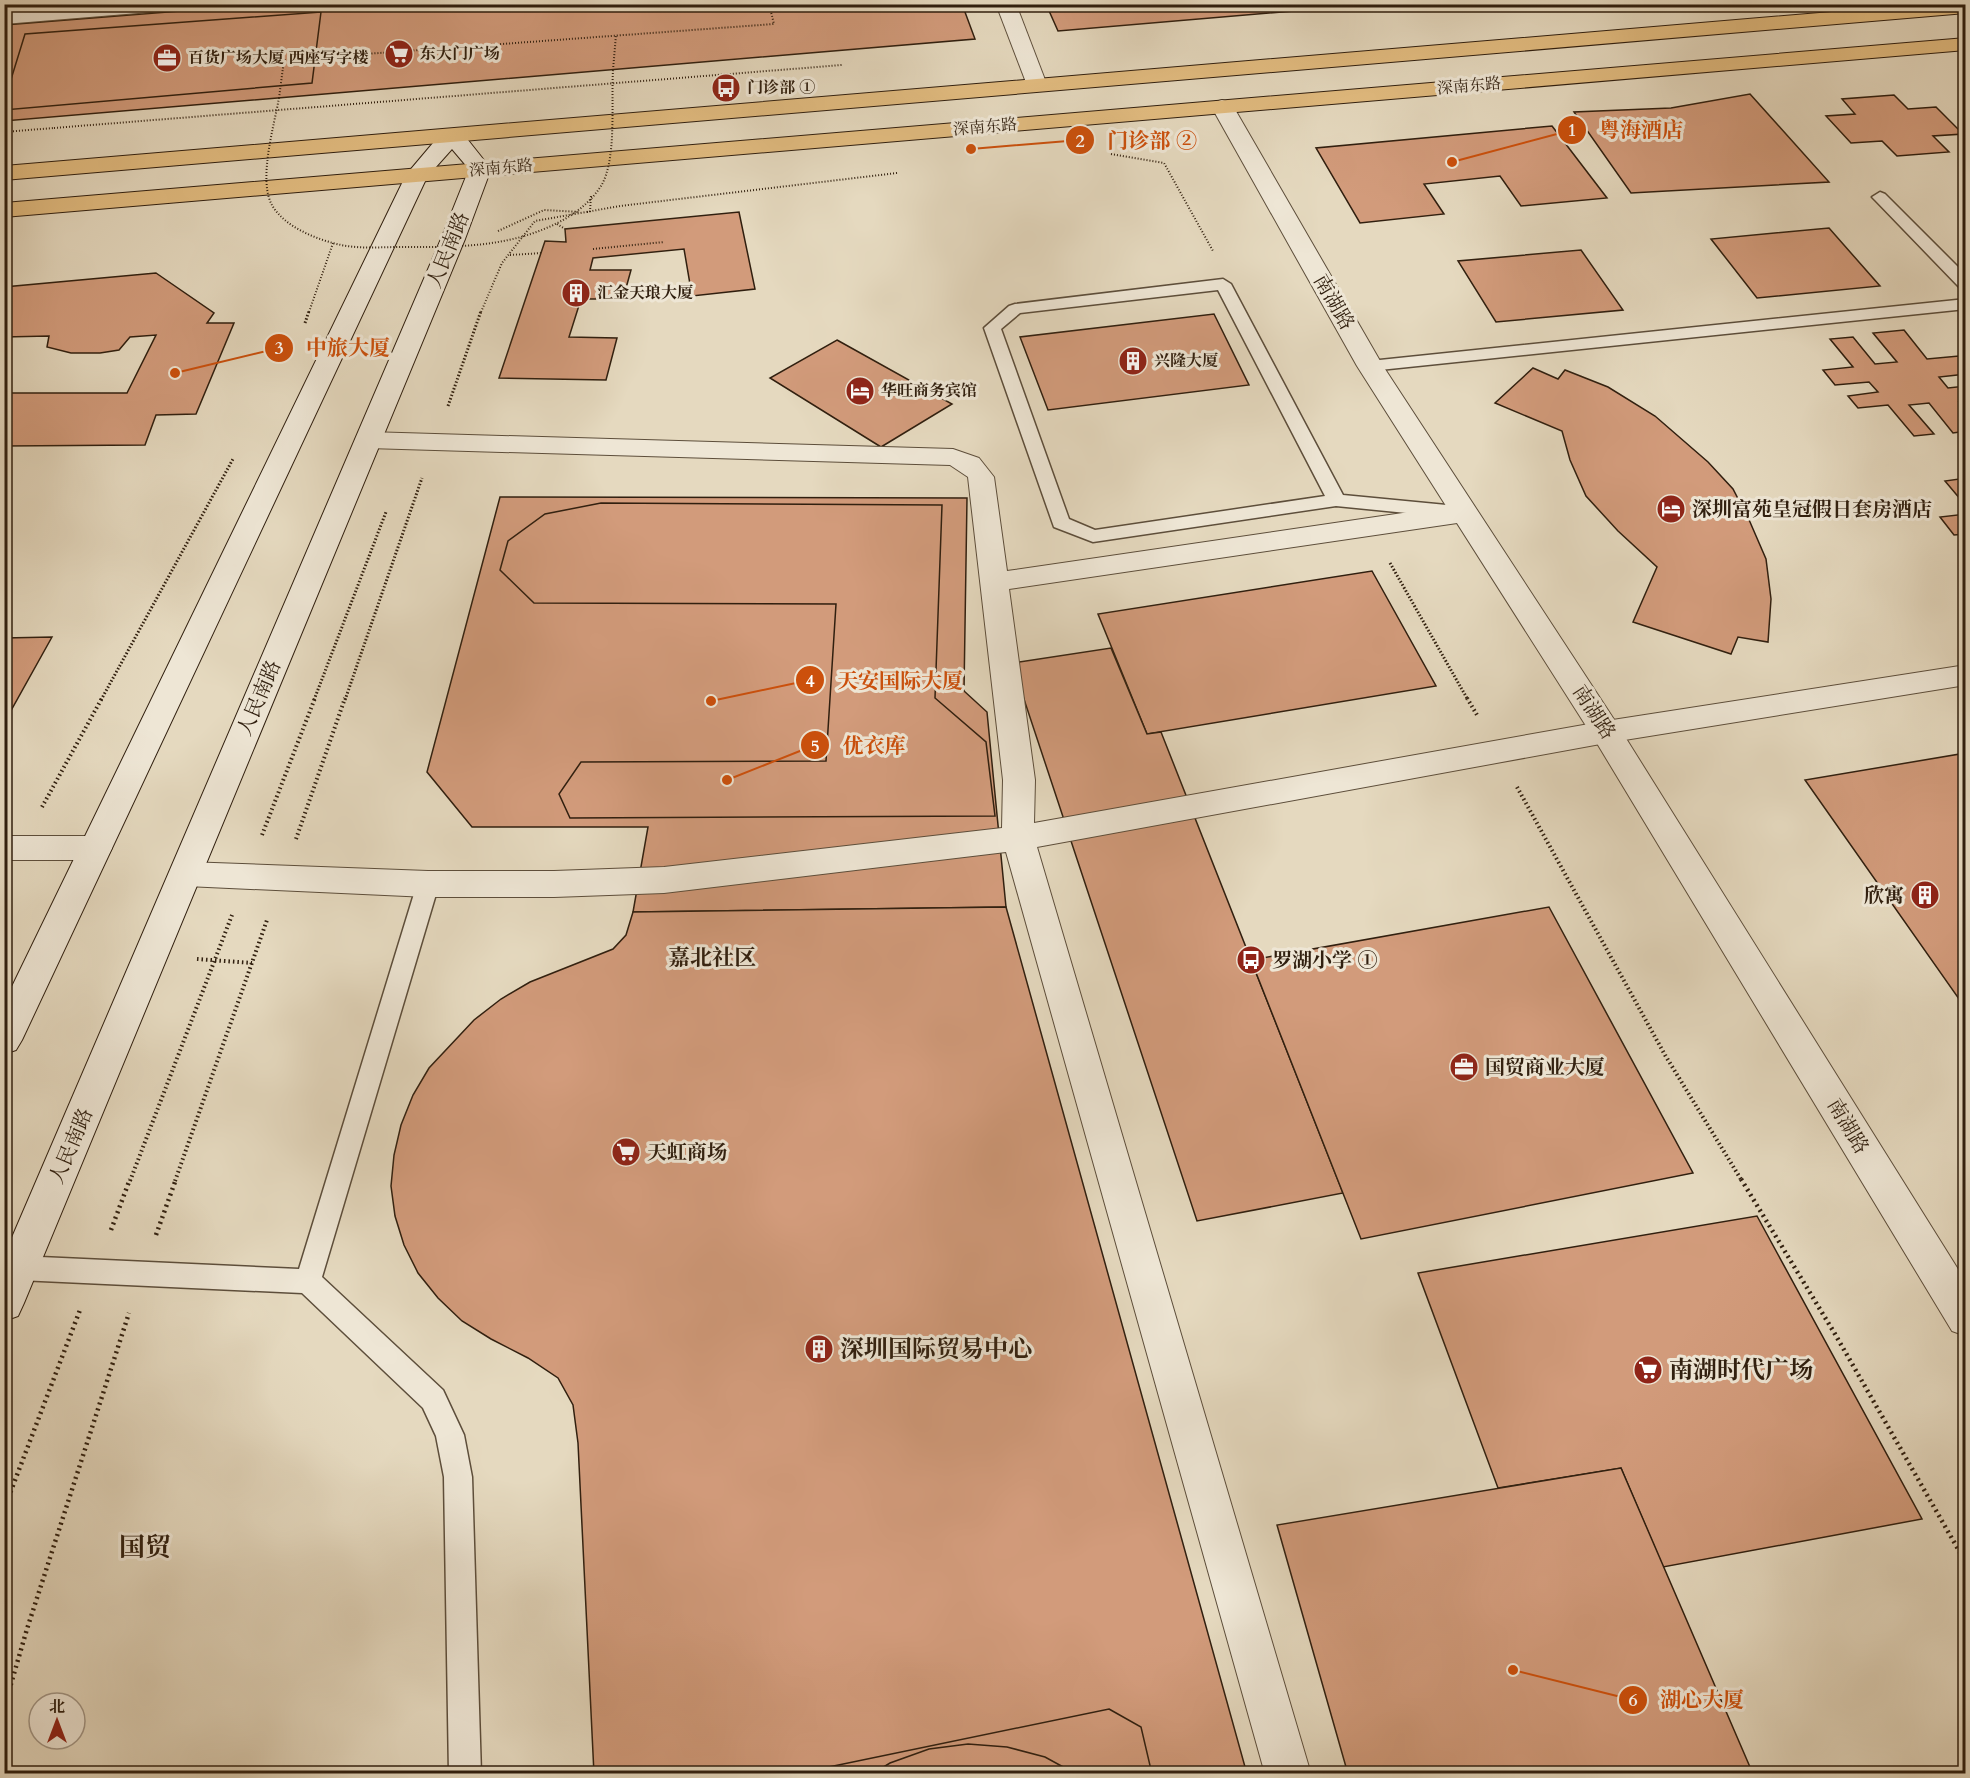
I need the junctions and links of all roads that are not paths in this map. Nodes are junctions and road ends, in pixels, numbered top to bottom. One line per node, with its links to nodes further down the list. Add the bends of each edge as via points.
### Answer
1 (175, 4): 4 (street)
2 (1006, 4): 6 (street)
3 (1965, 7): 6 (main road, 深南东路)
4 (4, 18)
5 (1965, 44): 7 (main road, 深南东路)
6 (1037, 85): 8 (main road, 深南东路)
7 (1222, 106): 9 (main road, 深南东路); 16 (street, 南湖路)
8 (452, 135): 9 (street); 10 (main road, 深南东路); 11 (street)
9 (480, 169): 11 (main road, 深南东路); 17 (street, 人民南路)
10 (4, 173)
11 (417, 175): 13 (main road, 深南东路); 25 (street)
12 (1880, 197): 14 (lane)
13 (4, 210)
14 (1965, 285)
15 (1965, 304): 16 (lane)
16 (1370, 366): 19 (street, 南湖路)
17 (368, 440): 20 (street, via 953,457 976,468 981,477); 26 (street, 人民南路)
18 (1336, 500): 18 (lane, via 1093,536 1061,522 992,328 1015,309 1223,284); 19 (lane)
19 (1464, 513): 20 (street); 22 (street, 南湖路)
20 (994, 582): 23 (street, via 1019,780)
21 (1965, 675): 22 (street)
22 (1606, 732): 23 (street); 32 (street, 南湖路)
23 (1018, 838): 27 (street, via 664,880); 34 (street)
24 (13, 848): 25 (street)
25 (96, 848): 28 (street)
26 (186, 873): 27 (street); 29 (street, 人民南路)
27 (428, 884): 30 (lane)
28 (4, 1040)
29 (19, 1268): 30 (lane); 31 (street, 人民南路)
30 (308, 1281): 33 (lane, via 433,1399 450,1436 458,1478)
31 (4, 1303)
32 (1965, 1318)
33 (465, 1773)
34 (1288, 1773)

